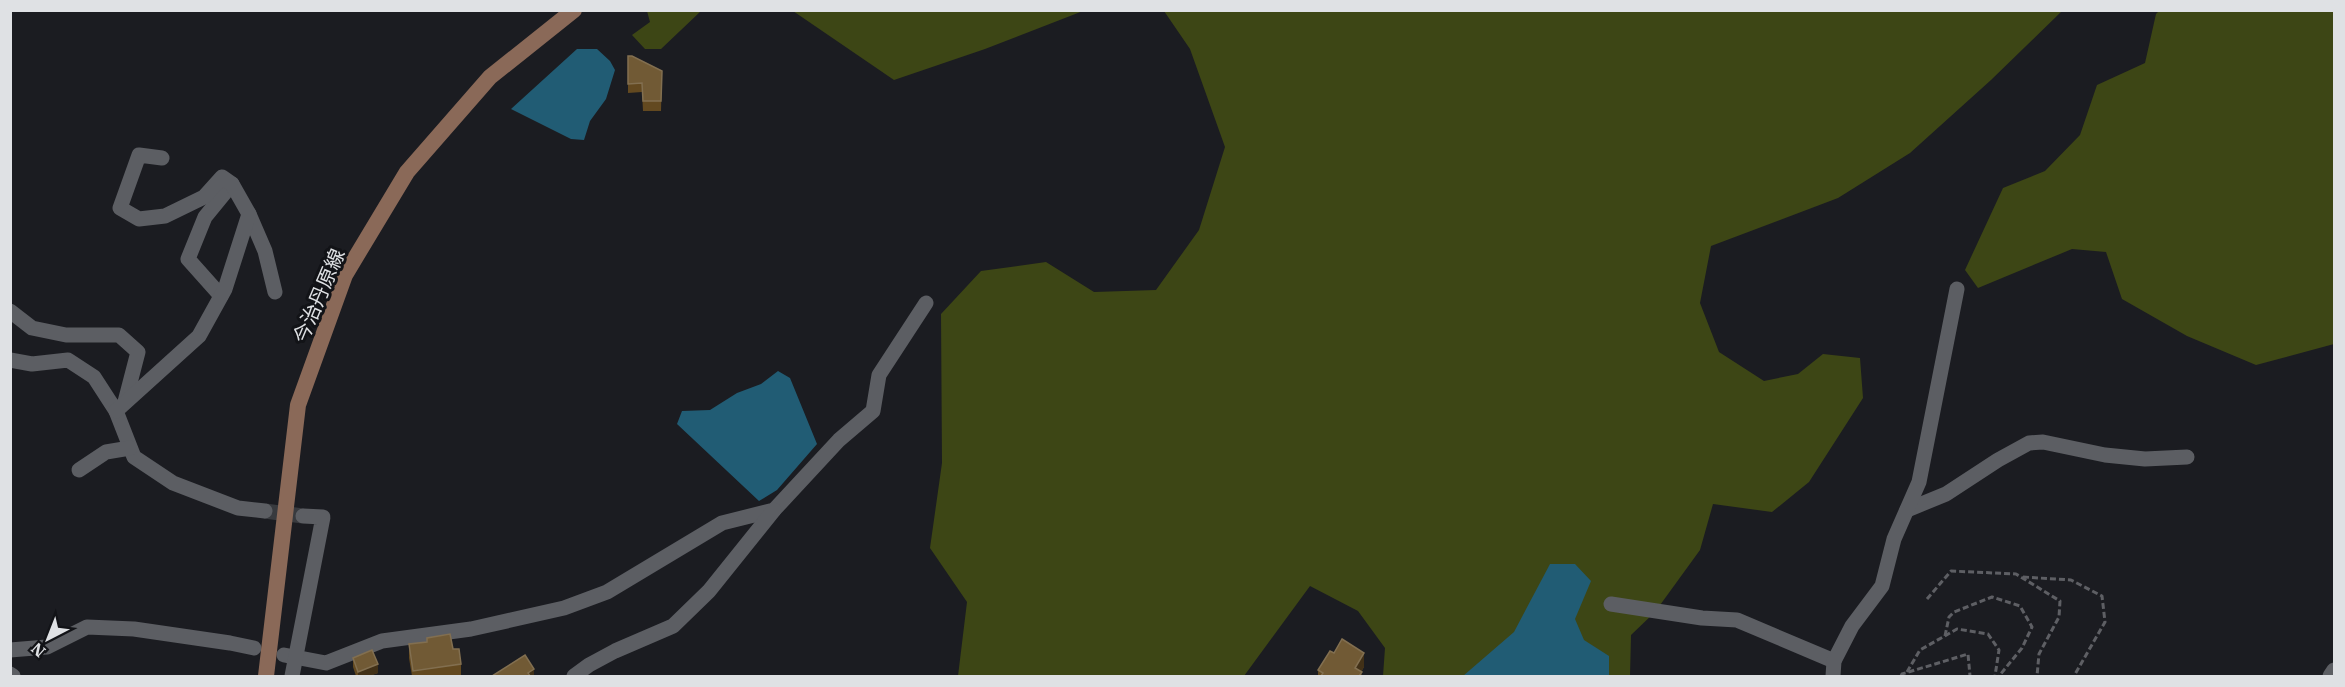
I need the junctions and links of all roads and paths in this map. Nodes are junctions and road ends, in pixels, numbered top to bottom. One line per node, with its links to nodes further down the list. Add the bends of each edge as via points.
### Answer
1 (574, 10): 29 (main road, 今治丹原線, via 490,77 422,154 345,275 298,405)
2 (162, 158): 3 (street, via 139,155 120,208 139,219 165,216 204,196 222,177)
3 (232, 184): 4 (street); 7 (street, via 205,217 188,259)
4 (249, 213): 6 (street, via 265,251); 7 (street)
5 (1957, 289): 16 (street, via 1919,482)
6 (275, 292)
7 (222, 296): 11 (street, via 199,336)
8 (926, 303): 15 (street, via 879,375 873,411 839,440)
9 (10, 311): 11 (street, via 32,328 66,335 119,335 138,352)
10 (10, 360): 11 (street, via 32,364 68,360 94,377)
11 (120, 406): 12 (street)
12 (130, 448): 14 (street, via 106,452); 17 (street, via 134,457 173,483 238,508)
13 (2187, 457): 16 (street, via 2145,459 2029,443 1946,494)
14 (79, 470)
15 (774, 510): 25 (street, via 722,523 607,592 564,608 471,629 382,641 326,663); 31 (street, via 709,591 673,626 615,651)
16 (1907, 510): 26 (street, via 1882,586 1852,626)
17 (265, 511)
18 (303, 516): 25 (street, via 323,517)
19 (2021, 577): 20 (path, via 1952,571); 36 (path, via 2060,601 2059,617 2039,654); 37 (path, via 2071,580 2102,596 2105,622)
20 (1927, 599)
21 (1611, 604): 26 (street, via 1737,620)
22 (1945, 636): 28 (path, via 1920,650); 34 (path, via 1957,629 1988,634 1999,650); 35 (path, via 1954,612 1992,597 2020,606 2032,627 2022,648)
23 (254, 648): 24 (street, via 134,629 87,627 47,647)
24 (10, 650)
25 (290, 656): 30 (street)
26 (1834, 669)
27 (2334, 670): 38 (street)
28 (1907, 672): 32 (path); 33 (path, via 1968,654)
29 (266, 676)
30 (292, 676)
31 (574, 676)
32 (1900, 676)
33 (1970, 676)
34 (1995, 676)
35 (2000, 676)
36 (2037, 676)
37 (2074, 676)
38 (2330, 676)

